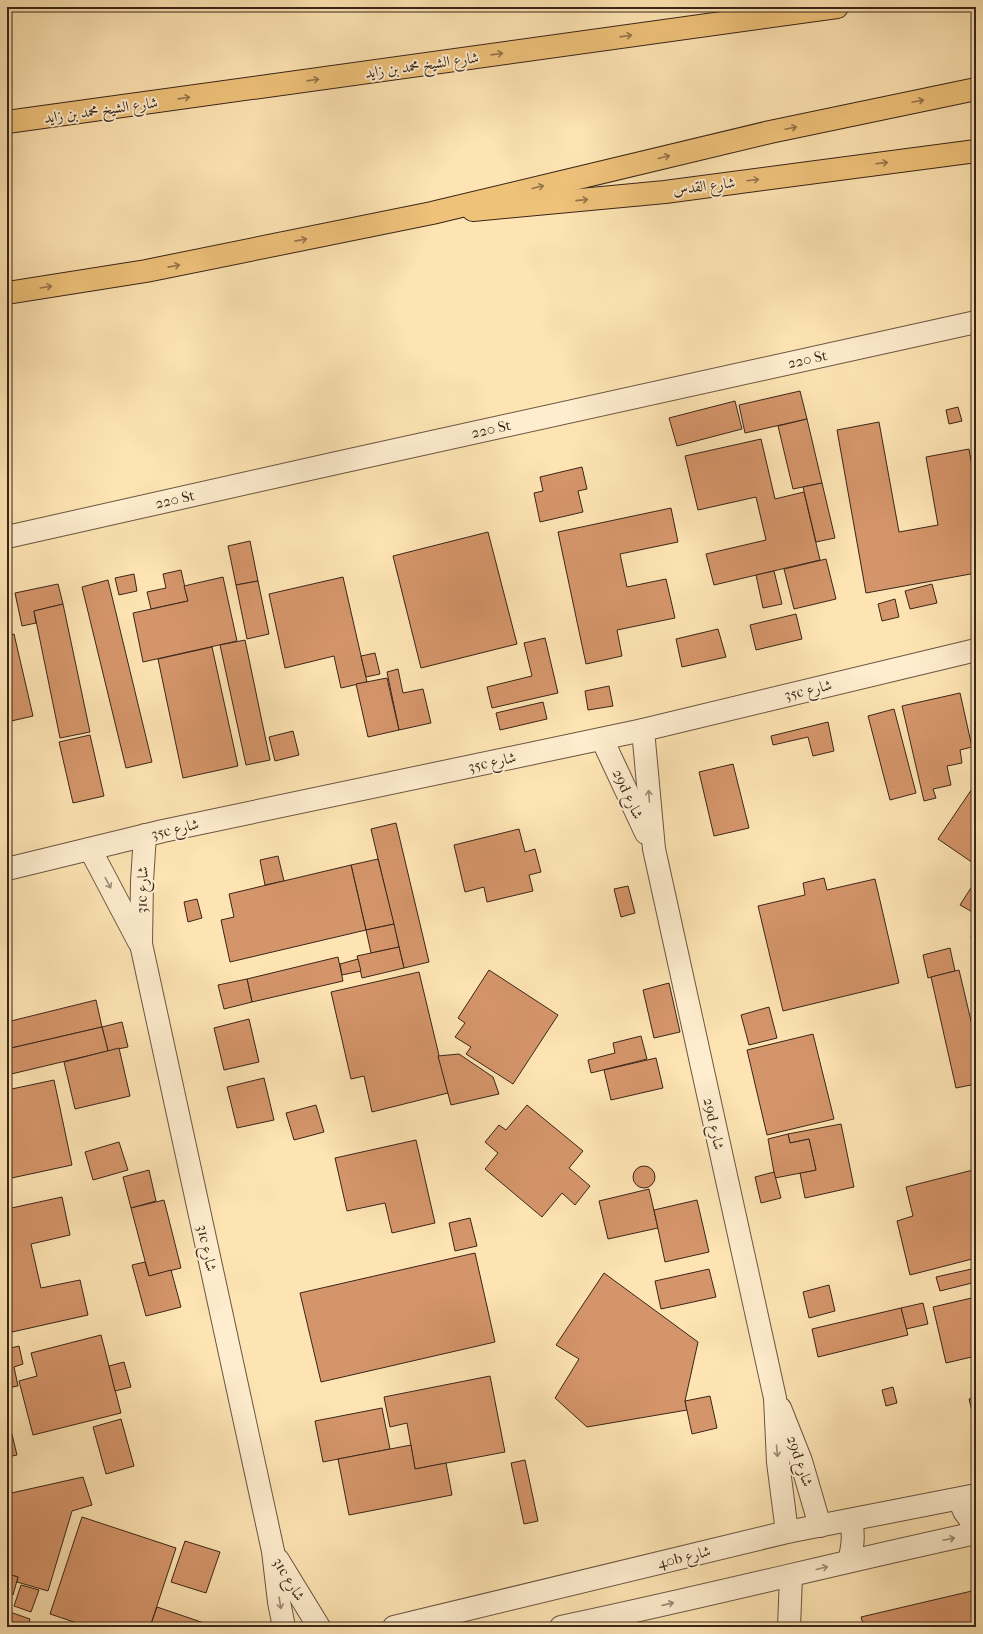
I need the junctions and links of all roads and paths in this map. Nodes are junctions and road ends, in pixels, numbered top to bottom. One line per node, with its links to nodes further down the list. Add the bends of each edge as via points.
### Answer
1 (837, 7): 3 (main road, شارع الشيخ محمد بن زايد, one-way to 1)
2 (976, 89): 5 (main road, one-way to 2, via 693,150)
3 (7, 122)
4 (976, 151): 5 (main road, شارع القدس, one-way to 4, via 665,192)
5 (432, 213): 6 (main road, one-way to 5, via 146,271)
6 (7, 293)
7 (976, 322): 8 (street, 220 St)
8 (7, 537)
9 (976, 650): 10 (street, 35c شارع)
10 (643, 730): 11 (street, 35c شارع); 14 (street, 29d شارع, one-way to 10)
11 (602, 739): 12 (street, 35c شارع); 14 (street, 29d شارع)
12 (145, 835): 13 (street, 35c شارع); 16 (street, 31c شارع)
13 (90, 849): 15 (street, 35c شارع); 16 (street, 31c شارع, one-way to 16)
14 (654, 849): 17 (street, 29d شارع)
15 (7, 870)
16 (141, 944): 24 (street, 31c شارع)
17 (775, 1398): 20 (street, 29d شارع, via 794,1440); 22 (street, 29d شارع, one-way to 22, via 780,1483)
18 (967, 1497): 19 (street, 40b شارع); 21 (street, via 964,1511)
19 (851, 1520): 20 (street, 40b شارع); 25 (street, via 854,1533)
20 (820, 1526): 22 (street, 40b شارع)
21 (976, 1528)
22 (787, 1532): 28 (street, 40b شارع)
23 (976, 1533): 25 (street, one-way to 23)
24 (273, 1551): 29 (street, 31c شارع, one-way to 29); 30 (street, 31c شارع)
25 (849, 1561): 26 (street, one-way to 25)
26 (791, 1576): 27 (street, one-way to 26); 33 (street)
27 (640, 1618): 32 (street)
28 (448, 1621): 31 (street, 40b شارع)
29 (284, 1627)
30 (319, 1627)
31 (394, 1627)
32 (561, 1627)
33 (789, 1627)

